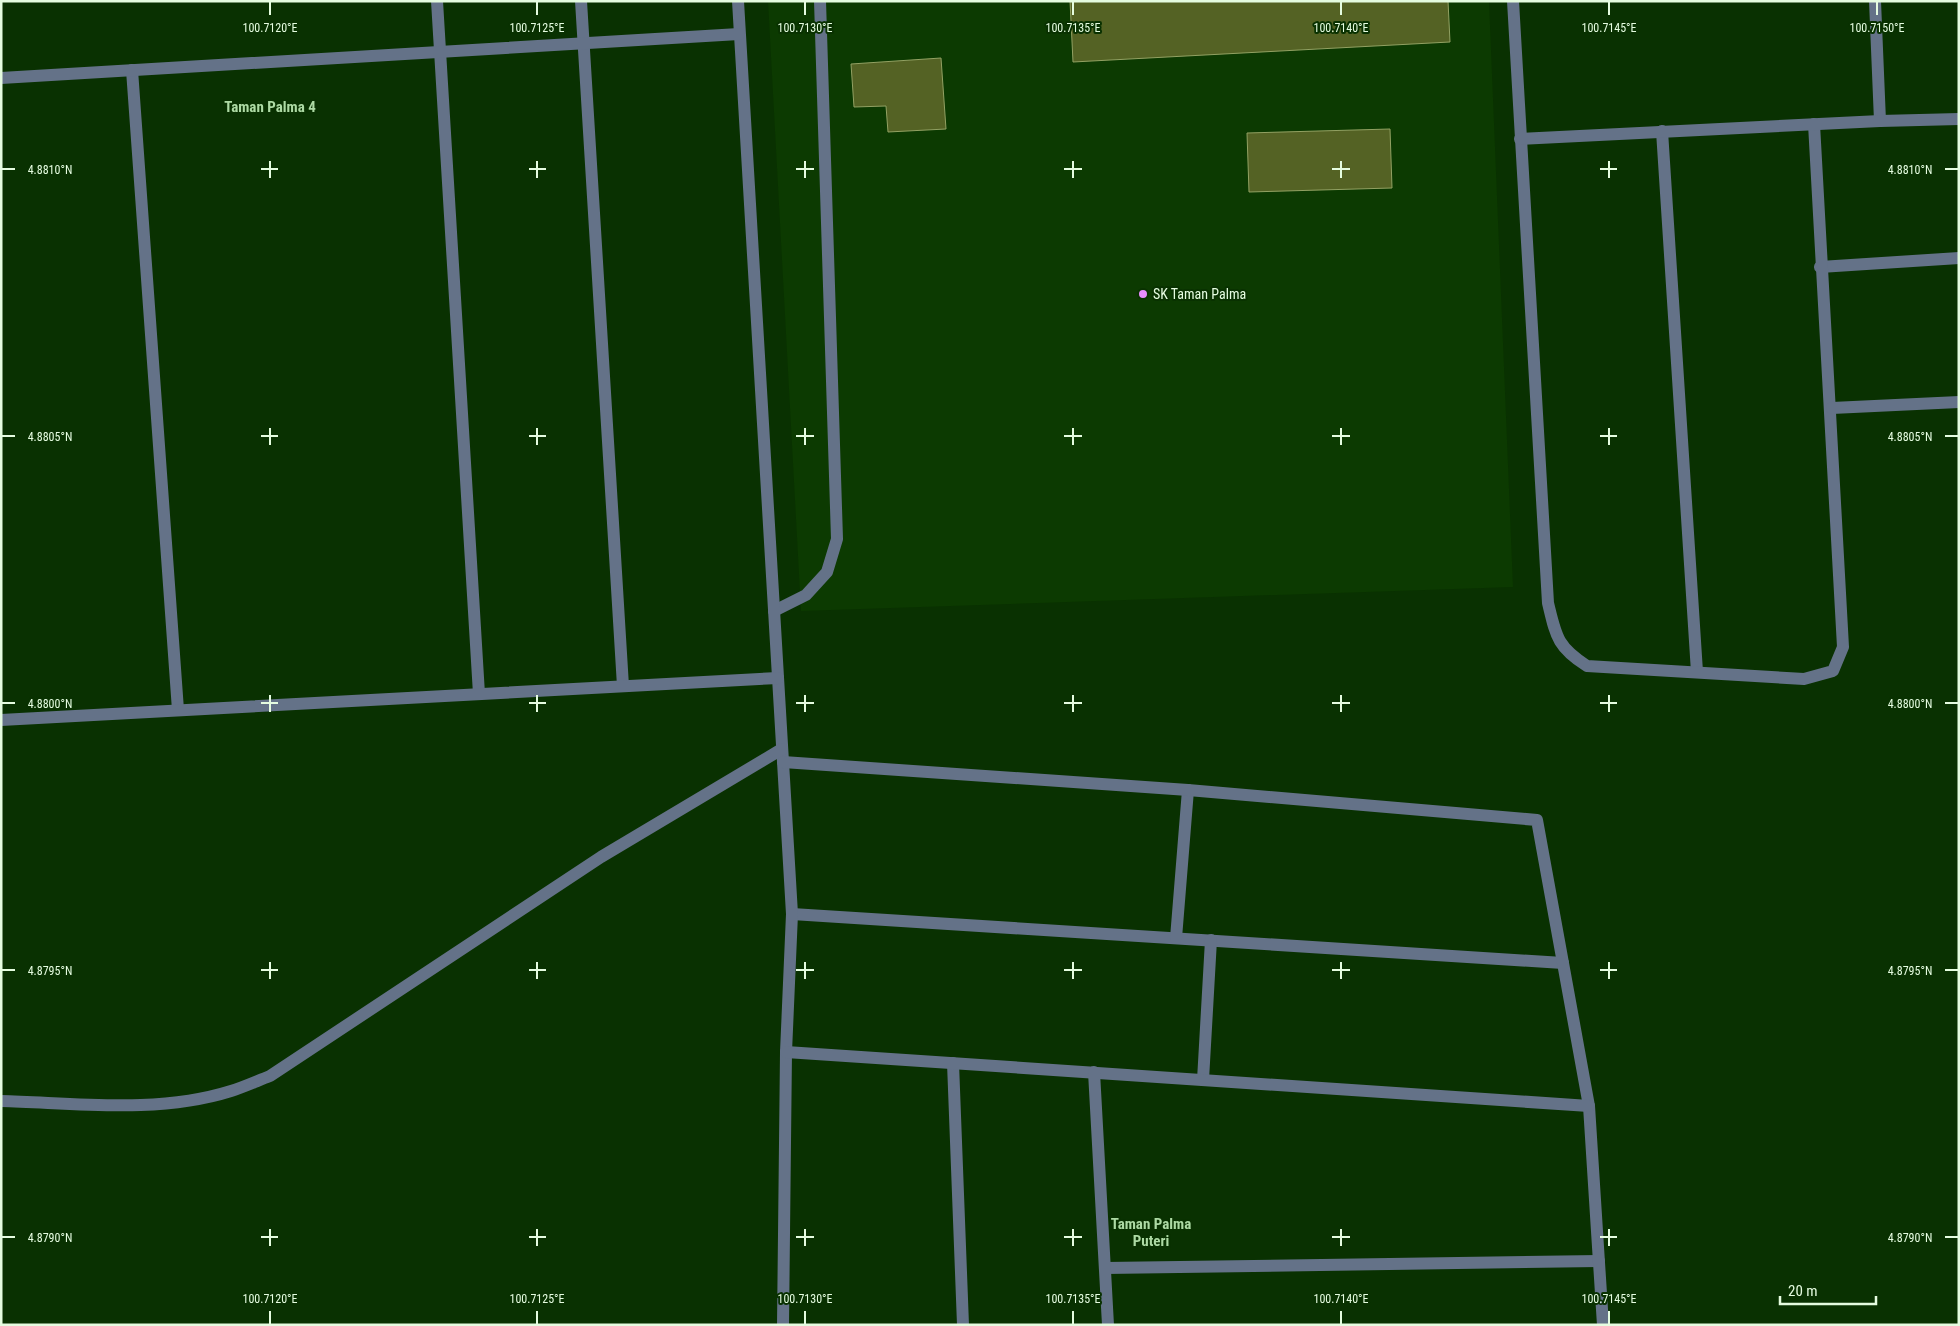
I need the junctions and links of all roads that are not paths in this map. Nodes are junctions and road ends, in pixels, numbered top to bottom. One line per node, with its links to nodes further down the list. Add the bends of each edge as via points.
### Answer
1 (437, 1): 9 (street)
2 (581, 1): 8 (street)
3 (738, 1): 7 (street)
4 (820, 1): 21 (street, via 837,539 827,572 806,595)
5 (1513, 1): 16 (street)
6 (1875, 1): 13 (street)
7 (739, 34): 8 (street); 21 (street)
8 (582, 43): 9 (street); 24 (street)
9 (440, 52): 10 (street); 25 (street)
10 (132, 70): 11 (street); 26 (street)
11 (1, 78)
12 (1959, 119): 13 (street)
13 (1880, 121): 14 (street)
14 (1814, 124): 15 (street); 18 (street)
15 (1662, 131): 16 (street); 22 (street)
16 (1520, 139): 22 (street, via 1548,603 1556,636 1568,654 1587,666)
17 (1959, 258): 18 (street)
18 (1820, 267): 20 (street)
19 (1959, 402): 20 (street)
20 (1832, 408): 22 (street, via 1843,647 1833,671 1804,679)
21 (774, 611): 23 (street)
22 (1697, 672)
23 (778, 678): 24 (street); 28 (street)
24 (623, 686): 25 (street)
25 (479, 694): 26 (street)
26 (178, 710): 27 (street)
27 (1, 720)
28 (782, 756): 29 (street); 30 (street); 38 (street, via 600,857 270,1076 230,1092 190,1100 148,1104)
29 (1188, 790): 31 (street); 33 (street, via 1537,820)
30 (792, 914): 31 (street); 34 (street)
31 (1176, 938): 32 (street)
32 (1211, 940): 33 (street); 37 (street)
33 (1563, 963): 39 (street)
34 (786, 1052): 35 (street); 42 (street)
35 (953, 1063): 36 (street); 43 (street)
36 (1094, 1072): 37 (street); 41 (street)
37 (1203, 1080): 39 (street)
38 (1, 1102)
39 (1589, 1106): 40 (street)
40 (1599, 1261): 41 (street); 45 (street)
41 (1105, 1268): 44 (street)
42 (783, 1325)
43 (963, 1325)
44 (1108, 1325)
45 (1603, 1325)

